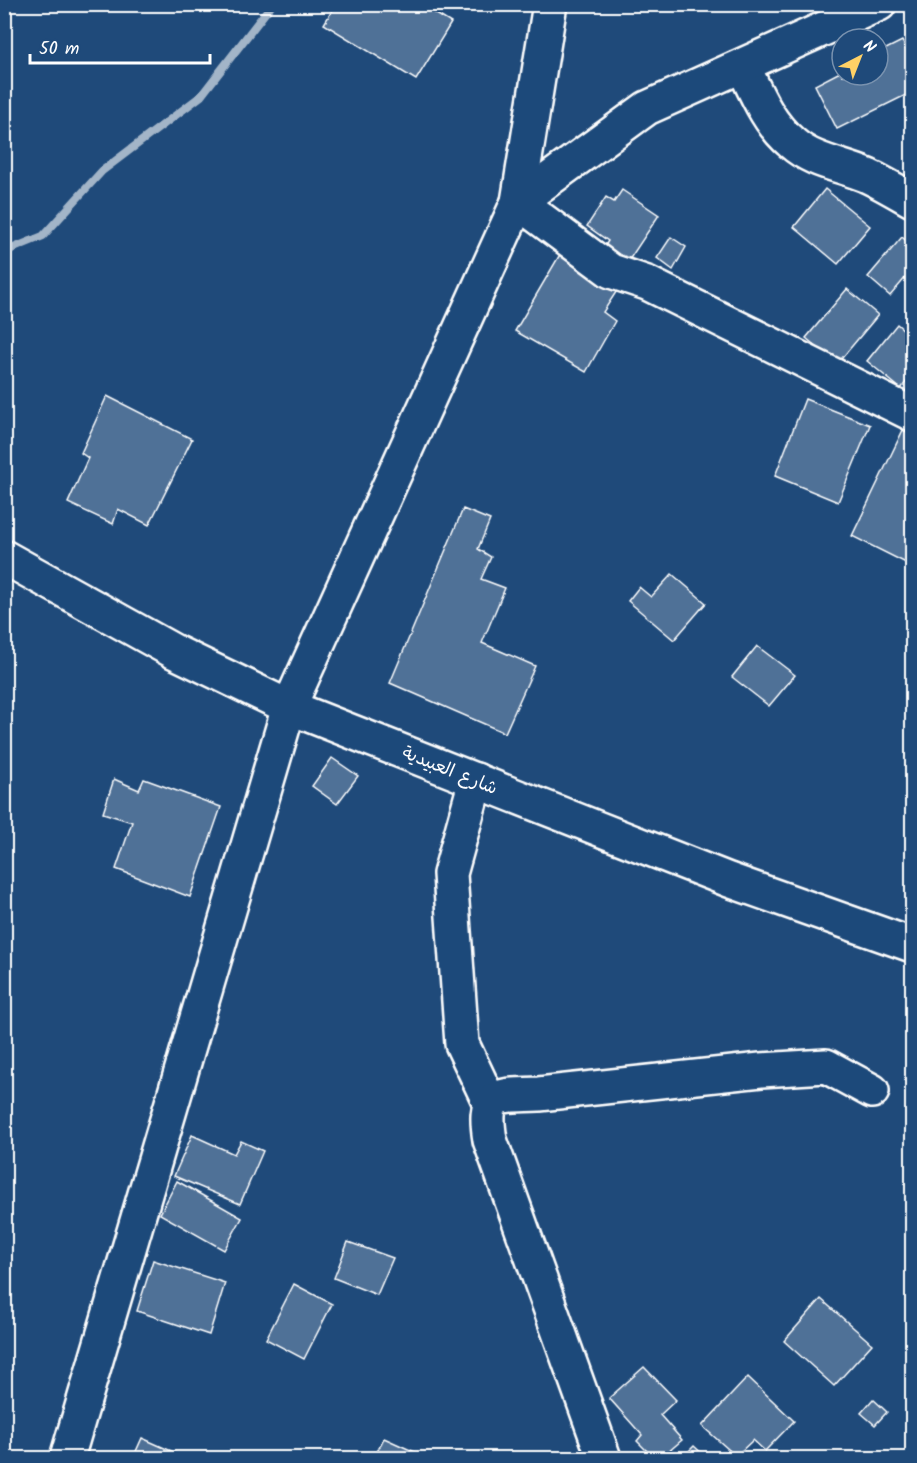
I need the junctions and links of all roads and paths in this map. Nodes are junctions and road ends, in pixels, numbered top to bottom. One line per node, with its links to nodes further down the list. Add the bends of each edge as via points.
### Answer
1 (550, 4): 5 (street)
2 (879, 4): 3 (street)
3 (743, 66): 4 (street, via 774,125 792,143 809,155 867,176); 5 (street, via 648,108)
4 (912, 200)
5 (518, 202): 6 (street, via 611,271 647,283); 8 (street)
6 (912, 414)
7 (4, 557): 8 (street, شارع العبيدية, via 175,652)
8 (289, 707): 9 (street, شارع العبيدية); 13 (street)
9 (476, 780): 10 (street, شارع العبيدية, via 729,880); 12 (street, via 450,874 462,1044)
10 (912, 945)
11 (872, 1091): 12 (street, via 826,1066 510,1095)
12 (490, 1103): 14 (street, via 486,1118 490,1140)
13 (67, 1458)
14 (604, 1458)

